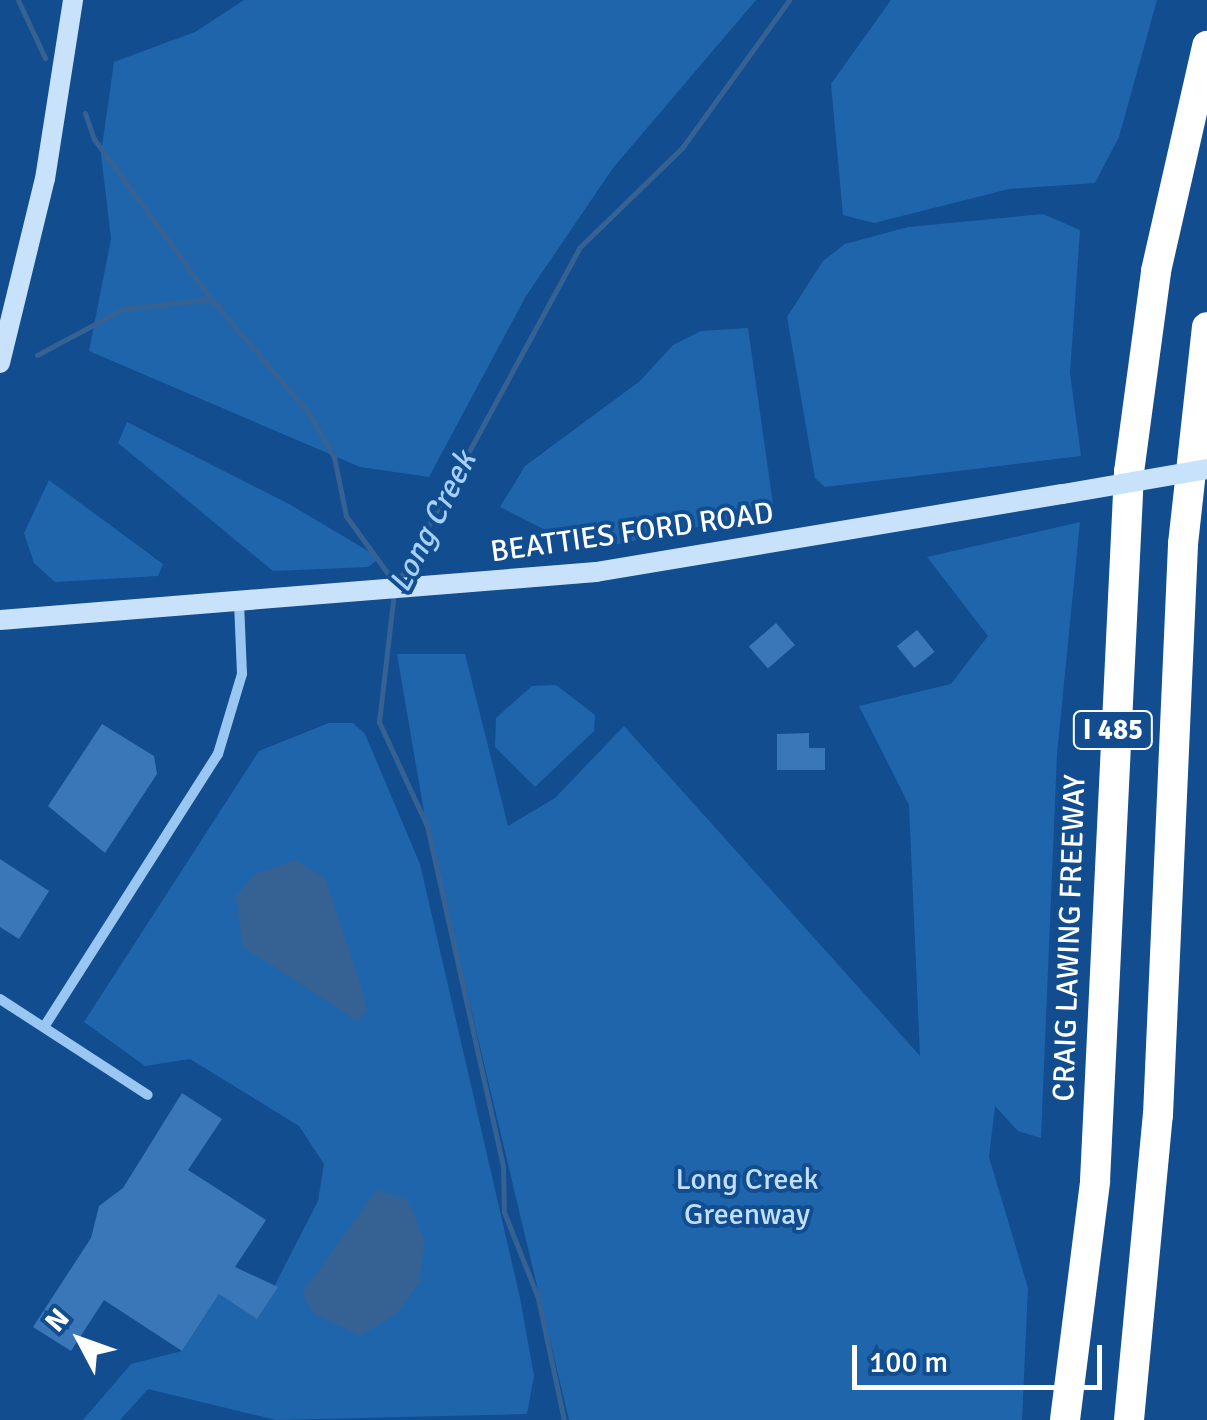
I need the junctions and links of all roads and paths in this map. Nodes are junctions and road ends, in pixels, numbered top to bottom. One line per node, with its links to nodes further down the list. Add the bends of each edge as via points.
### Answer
1 (73, 0): 4 (main road, via 45,178)
2 (1207, 46): 11 (highway, CRAIG LAWING FREEWAY / I 485, via 1156,271 1129,472 1094,1181)
3 (1207, 326): 12 (highway, I 485, via 1183,544 1158,1115)
4 (0, 363)
5 (1207, 469): 6 (main road, BEATTIES FORD ROAD, bridge, via 922,524 454,586)
6 (238, 601): 7 (main road, BEATTIES FORD ROAD); 9 (street, via 242,674 218,754)
7 (0, 620)
8 (0, 998): 9 (street)
9 (44, 1027): 10 (street)
10 (148, 1095)
11 (1065, 1420)
12 (1129, 1420)

